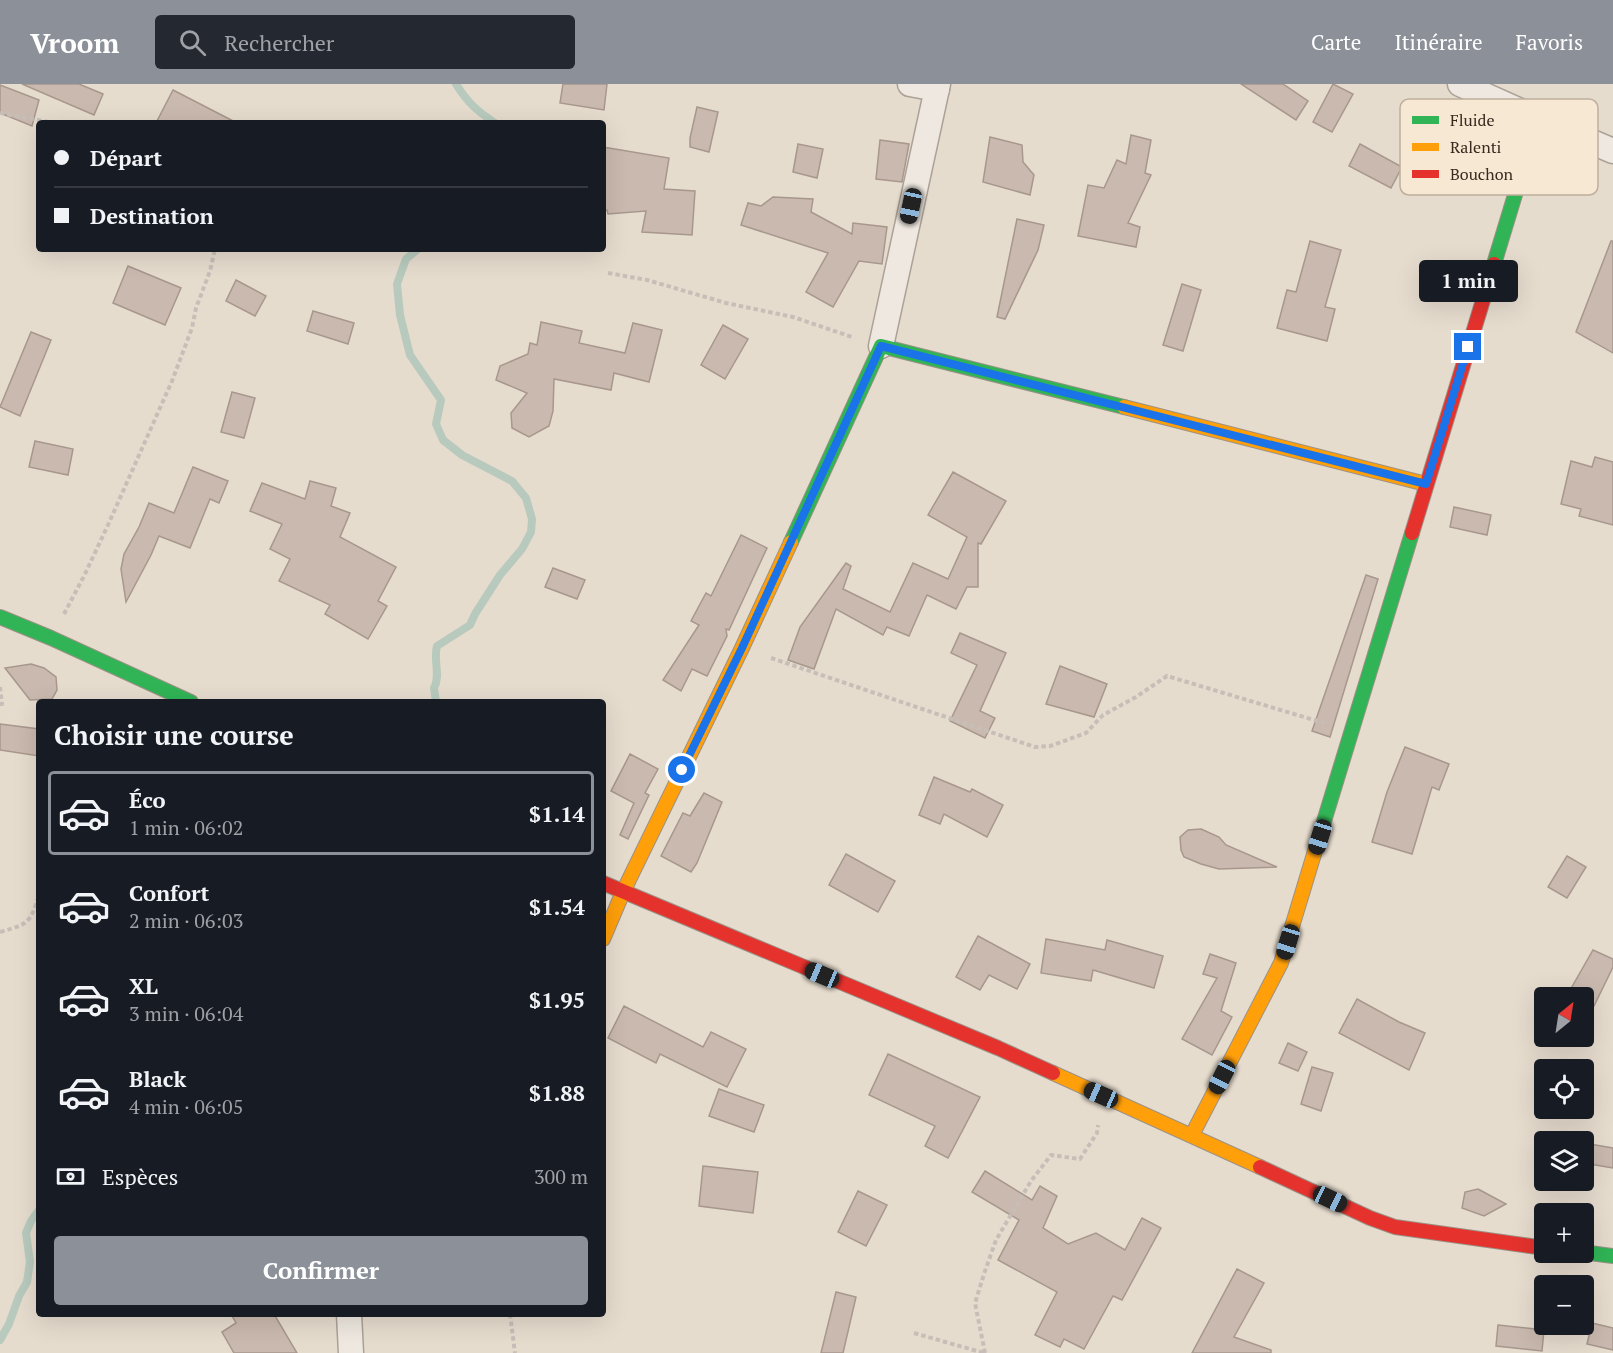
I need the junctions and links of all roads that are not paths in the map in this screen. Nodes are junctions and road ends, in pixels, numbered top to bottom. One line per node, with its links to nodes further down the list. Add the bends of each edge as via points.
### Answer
1 (910, 84): 3 (street)
2 (1460, 84): 4 (street)
3 (937, 87): 8 (street)
4 (1493, 99)
5 (1598, 145): 6 (street)
6 (1613, 151)
7 (1515, 195): 9 (street)
8 (881, 346): 9 (street); 13 (street, via 742,648)
9 (1426, 484): 15 (street, via 1281,963)
10 (0, 617): 11 (street)
11 (184, 699)
12 (606, 884): 13 (street)
13 (623, 892): 14 (street); 15 (street, via 998,1048)
14 (606, 932)
15 (1192, 1135): 16 (street, via 1395,1227)
16 (1534, 1246)
17 (1594, 1254): 18 (street)
18 (1613, 1256)
19 (349, 1317): 20 (street)
20 (350, 1352)

